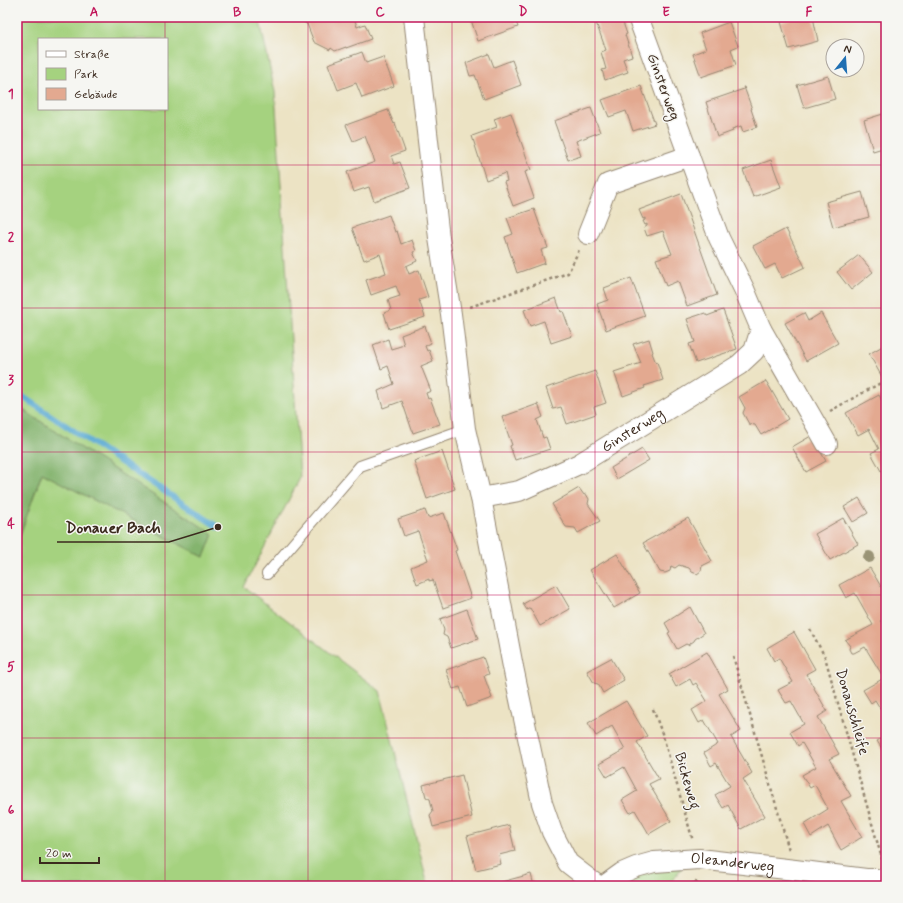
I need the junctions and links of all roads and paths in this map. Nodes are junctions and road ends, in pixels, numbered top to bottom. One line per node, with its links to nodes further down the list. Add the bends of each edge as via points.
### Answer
1 (414, 17): 5 (street, via 439,238)
2 (638, 17): 3 (street, Ginsterweg)
3 (689, 156): 4 (street, via 608,184); 6 (street, Ginsterweg, via 719,238)
4 (588, 234): 5 (path, via 568,273)
5 (451, 314): 9 (street)
6 (761, 329): 8 (street, Ginsterweg); 11 (street, Ginsterweg, via 754,351 739,365 579,464 519,490)
7 (886, 380): 8 (path)
8 (814, 420): 10 (street, Ginsterweg)
9 (466, 429): 11 (street); 12 (lane, via 360,466)
10 (827, 444)
11 (481, 498): 20 (street, via 542,803 552,832 568,863)
12 (267, 574)
13 (810, 629): 18 (path, Donauschleife, via 825,657)
14 (733, 656): 17 (path)
15 (653, 709): 16 (path, Bickeweg)
16 (699, 859): 17 (street, Oleanderweg); 21 (street, Oleanderweg, via 654,862 636,867)
17 (795, 870): 19 (street, Oleanderweg)
18 (885, 871): 19 (street, Oleanderweg)
19 (868, 883)
20 (598, 886)
21 (604, 886)

